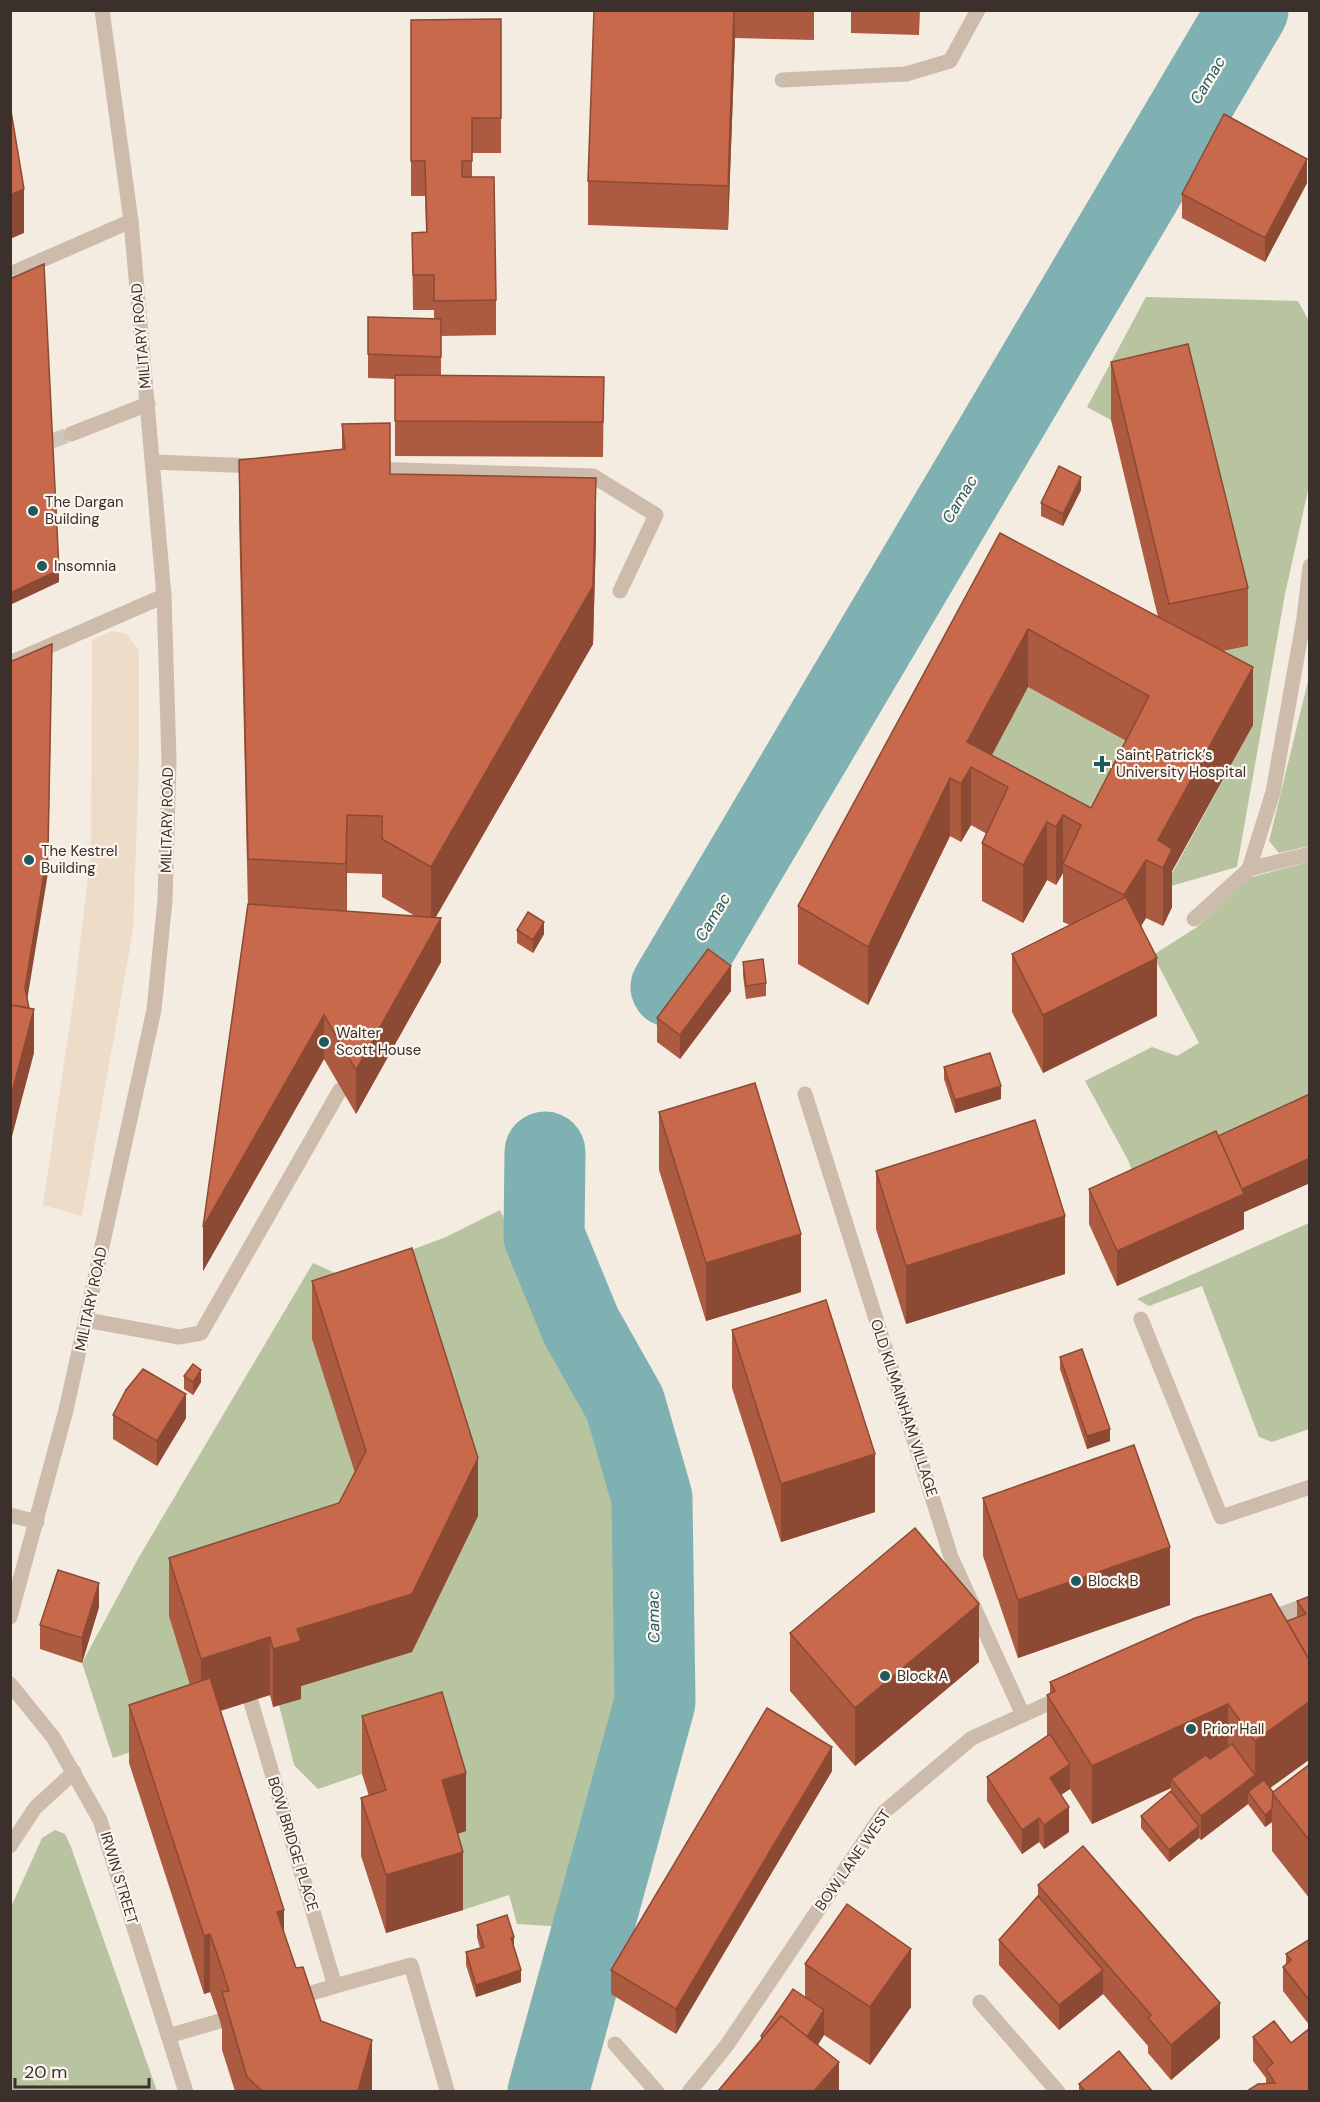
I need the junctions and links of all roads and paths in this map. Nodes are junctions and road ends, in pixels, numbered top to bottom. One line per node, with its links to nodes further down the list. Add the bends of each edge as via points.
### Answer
1 (102, 10): 4 (street, MILITARY ROAD)
2 (978, 10): 3 (street, via 950,61 906,74)
3 (783, 80)
4 (131, 222): 5 (street); 6 (street, MILITARY ROAD)
5 (10, 274)
6 (148, 404): 7 (street); 8 (street, MILITARY ROAD)
7 (71, 434)
8 (153, 462): 9 (street); 13 (street, MILITARY ROAD)
9 (279, 466)
10 (349, 468): 12 (street, via 593,476 656,515)
11 (1310, 566): 16 (street, via 1273,792)
12 (620, 591)
13 (164, 596): 14 (street); 21 (street, MILITARY ROAD, via 168,795 165,900 154,1010)
14 (10, 663)
15 (1310, 854): 16 (street)
16 (1249, 869): 17 (street)
17 (1194, 919)
18 (340, 1090): 21 (street, via 201,1333 179,1337)
19 (805, 1094): 31 (street, OLD KILMAINHAM VILLAGE, via 951,1557)
20 (1142, 1319): 22 (street, via 1221,1517)
21 (86, 1320): 24 (street, MILITARY ROAD)
22 (1310, 1487)
23 (10, 1515): 24 (street)
24 (37, 1522): 26 (street, MILITARY ROAD)
25 (1310, 1604): 27 (street)
26 (10, 1617)
27 (1245, 1627)
28 (11, 1685): 32 (street, IRWIN STREET, via 53,1737)
29 (1075, 1691): 31 (street, BOW LANE WEST)
30 (251, 1702): 34 (street, BOW BRIDGE PLACE)
31 (1023, 1715): 43 (street, BOW LANE WEST, via 972,1738 884,1812 727,2045)
32 (74, 1772): 33 (street, via 35,1808); 38 (street, IRWIN STREET, via 100,1820)
33 (10, 1846)
34 (335, 1986): 35 (street); 40 (street, via 411,1965)
35 (287, 2000)
36 (980, 2002): 44 (street)
37 (220, 2021): 38 (street)
38 (168, 2036): 41 (street, IRWIN STREET)
39 (615, 2044): 42 (street)
40 (447, 2090)
41 (186, 2091)
42 (657, 2091)
43 (689, 2091)
44 (1058, 2091)

